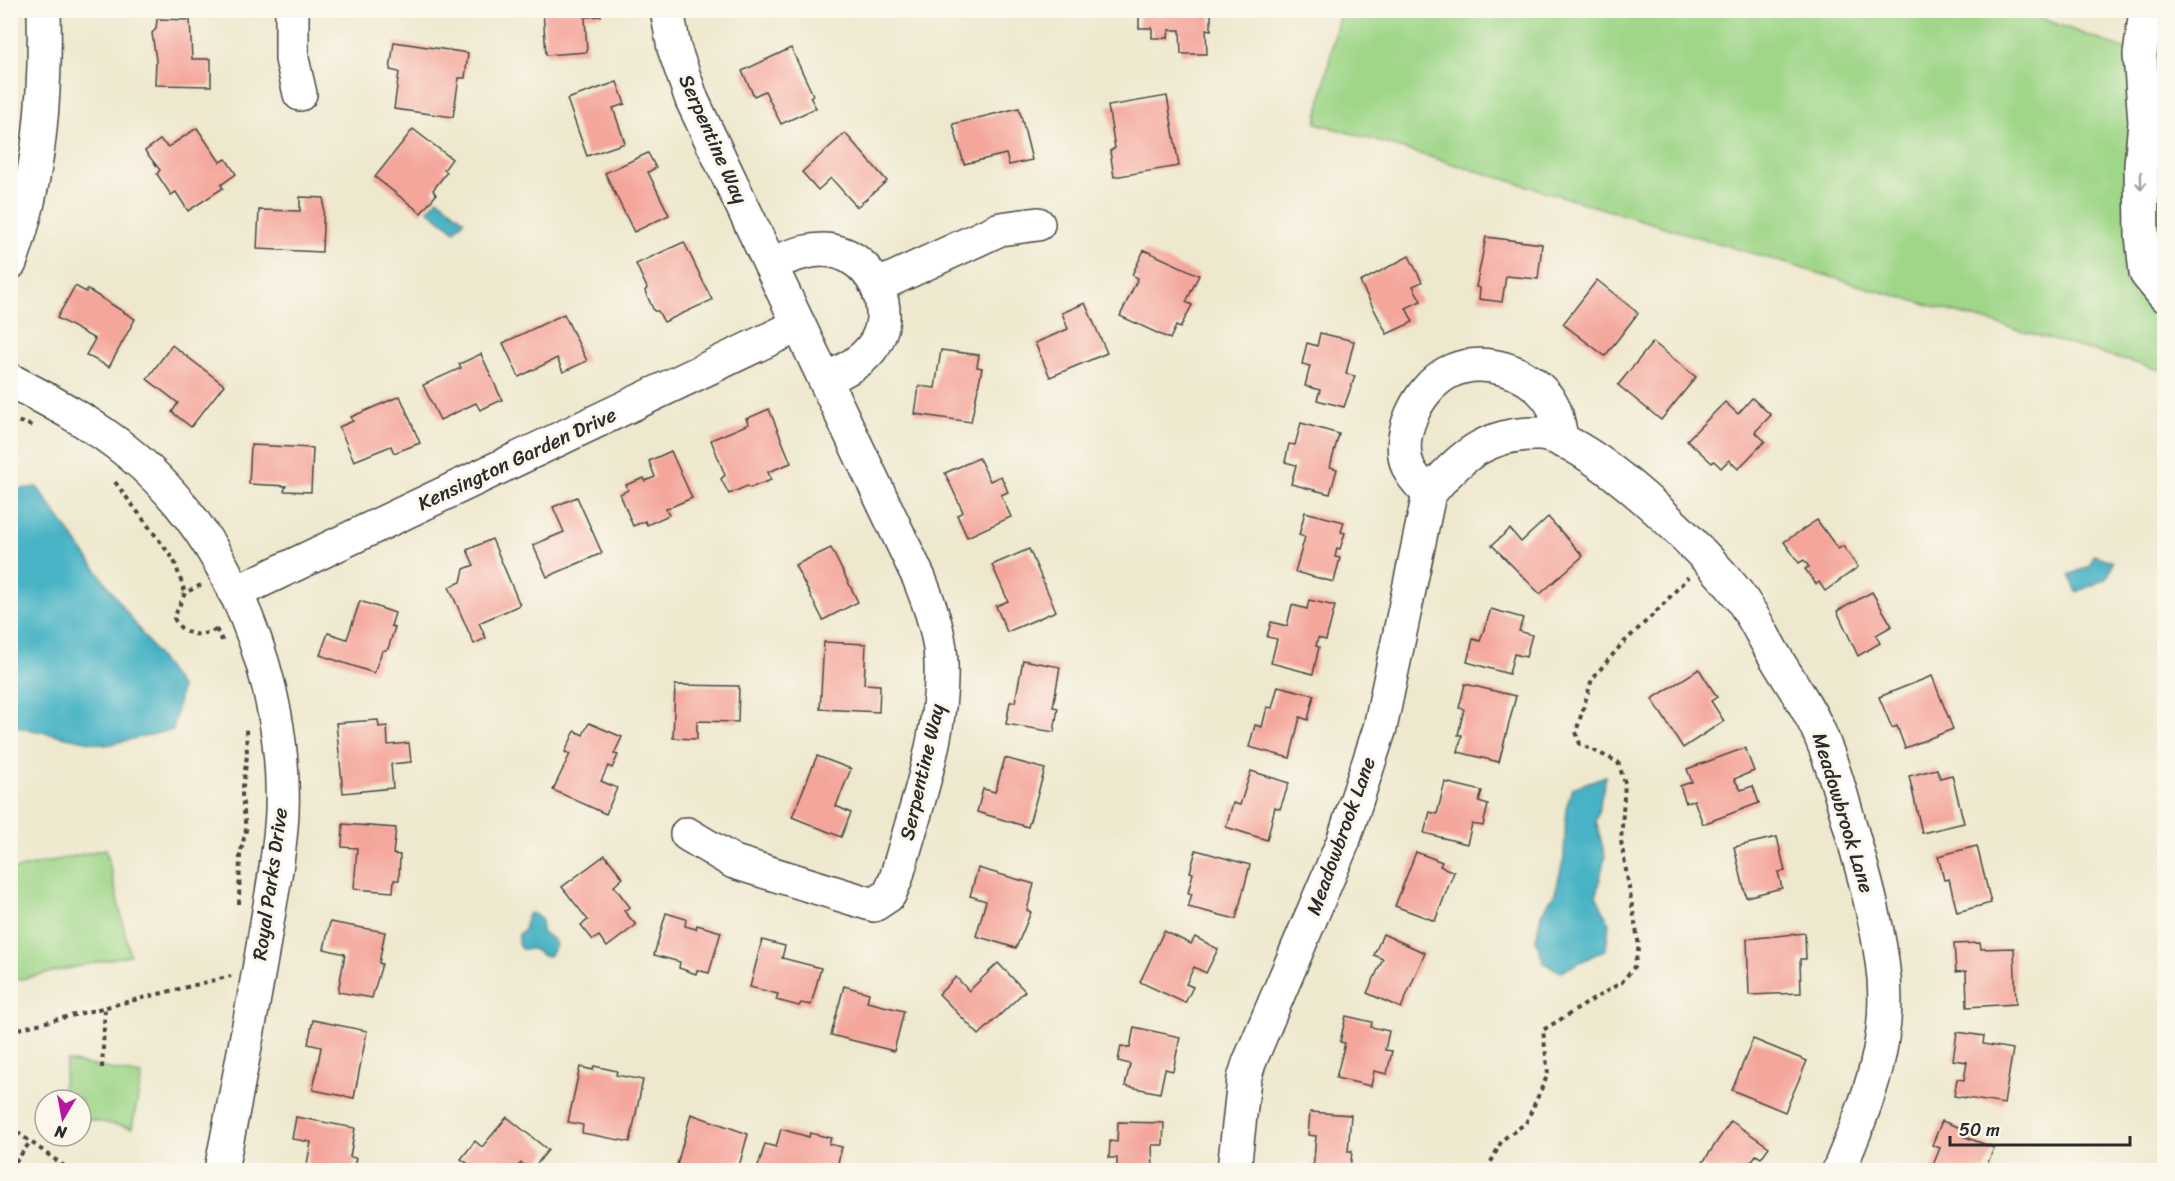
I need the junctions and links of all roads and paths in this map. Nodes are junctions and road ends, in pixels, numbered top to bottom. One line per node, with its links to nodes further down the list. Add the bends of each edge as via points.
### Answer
1 (44, 10): 8 (street, via 40,143 27,210)
2 (292, 10): 5 (street, via 291,50)
3 (667, 10): 9 (street, Serpentine Way, via 674,48 692,100)
4 (2146, 10): 6 (street, via 2140,55)
5 (300, 94)
6 (2155, 131): 11 (street, one-way to 11, via 2141,165 2146,273)
7 (1038, 224): 10 (street, via 1000,229)
8 (10, 262)
9 (770, 264): 10 (street, via 813,250 832,251 865,268); 12 (street, Serpentine Way)
10 (877, 286): 14 (street, via 883,320 878,338 859,362)
11 (2164, 295)
12 (799, 325): 14 (street, Serpentine Way); 21 (street, Kensington Garden Drive)
13 (10, 380): 21 (street, Royal Parks Drive, via 103,433 145,468 182,508 213,552)
14 (826, 380): 27 (street, Serpentine Way, via 919,578 940,647 942,684 938,720 896,879 888,895 874,905 734,862)
15 (10, 419): 16 (path)
16 (41, 429)
17 (1562, 441): 19 (street, Meadowbrook Lane, via 1540,434 1495,439 1454,464); 19 (street, via 1551,402 1524,376 1479,366 1449,372 1432,384 1411,416 1403,443 1409,468); 41 (street, Meadowbrook Lane, via 1608,466 1700,552 1738,594 1819,731 1845,807 1883,963 1885,1034 1866,1105)
18 (111, 476): 22 (path, via 174,560)
19 (1429, 494): 39 (street, Meadowbrook Lane, via 1380,728 1334,864 1249,1063)
20 (1688, 576): 40 (path, via 1592,679 1576,732 1580,744 1618,762 1625,783 1621,841 1639,946 1634,967 1622,982 1543,1030 1548,1074 1526,1123 1502,1140)
21 (223, 587): 22 (path); 29 (street, Royal Parks Drive, via 263,669 276,722 281,776 276,867)
22 (185, 593): 24 (path, via 174,618 178,628 189,634 206,635)
23 (223, 625): 24 (path)
24 (216, 629): 25 (path)
25 (225, 646)
26 (246, 720): 28 (path, via 242,795 246,830 240,855)
27 (687, 834)
28 (239, 915)
29 (242, 971): 30 (path); 31 (path); 38 (street, Royal Parks Drive)
30 (230, 986)
31 (105, 1007): 32 (path); 33 (path)
32 (10, 1031)
33 (102, 1068)
34 (10, 1127): 35 (path)
35 (30, 1142): 36 (path); 37 (path)
36 (67, 1168)
37 (10, 1170)
38 (220, 1170)
39 (1234, 1170)
40 (1486, 1170)
41 (1839, 1170)

